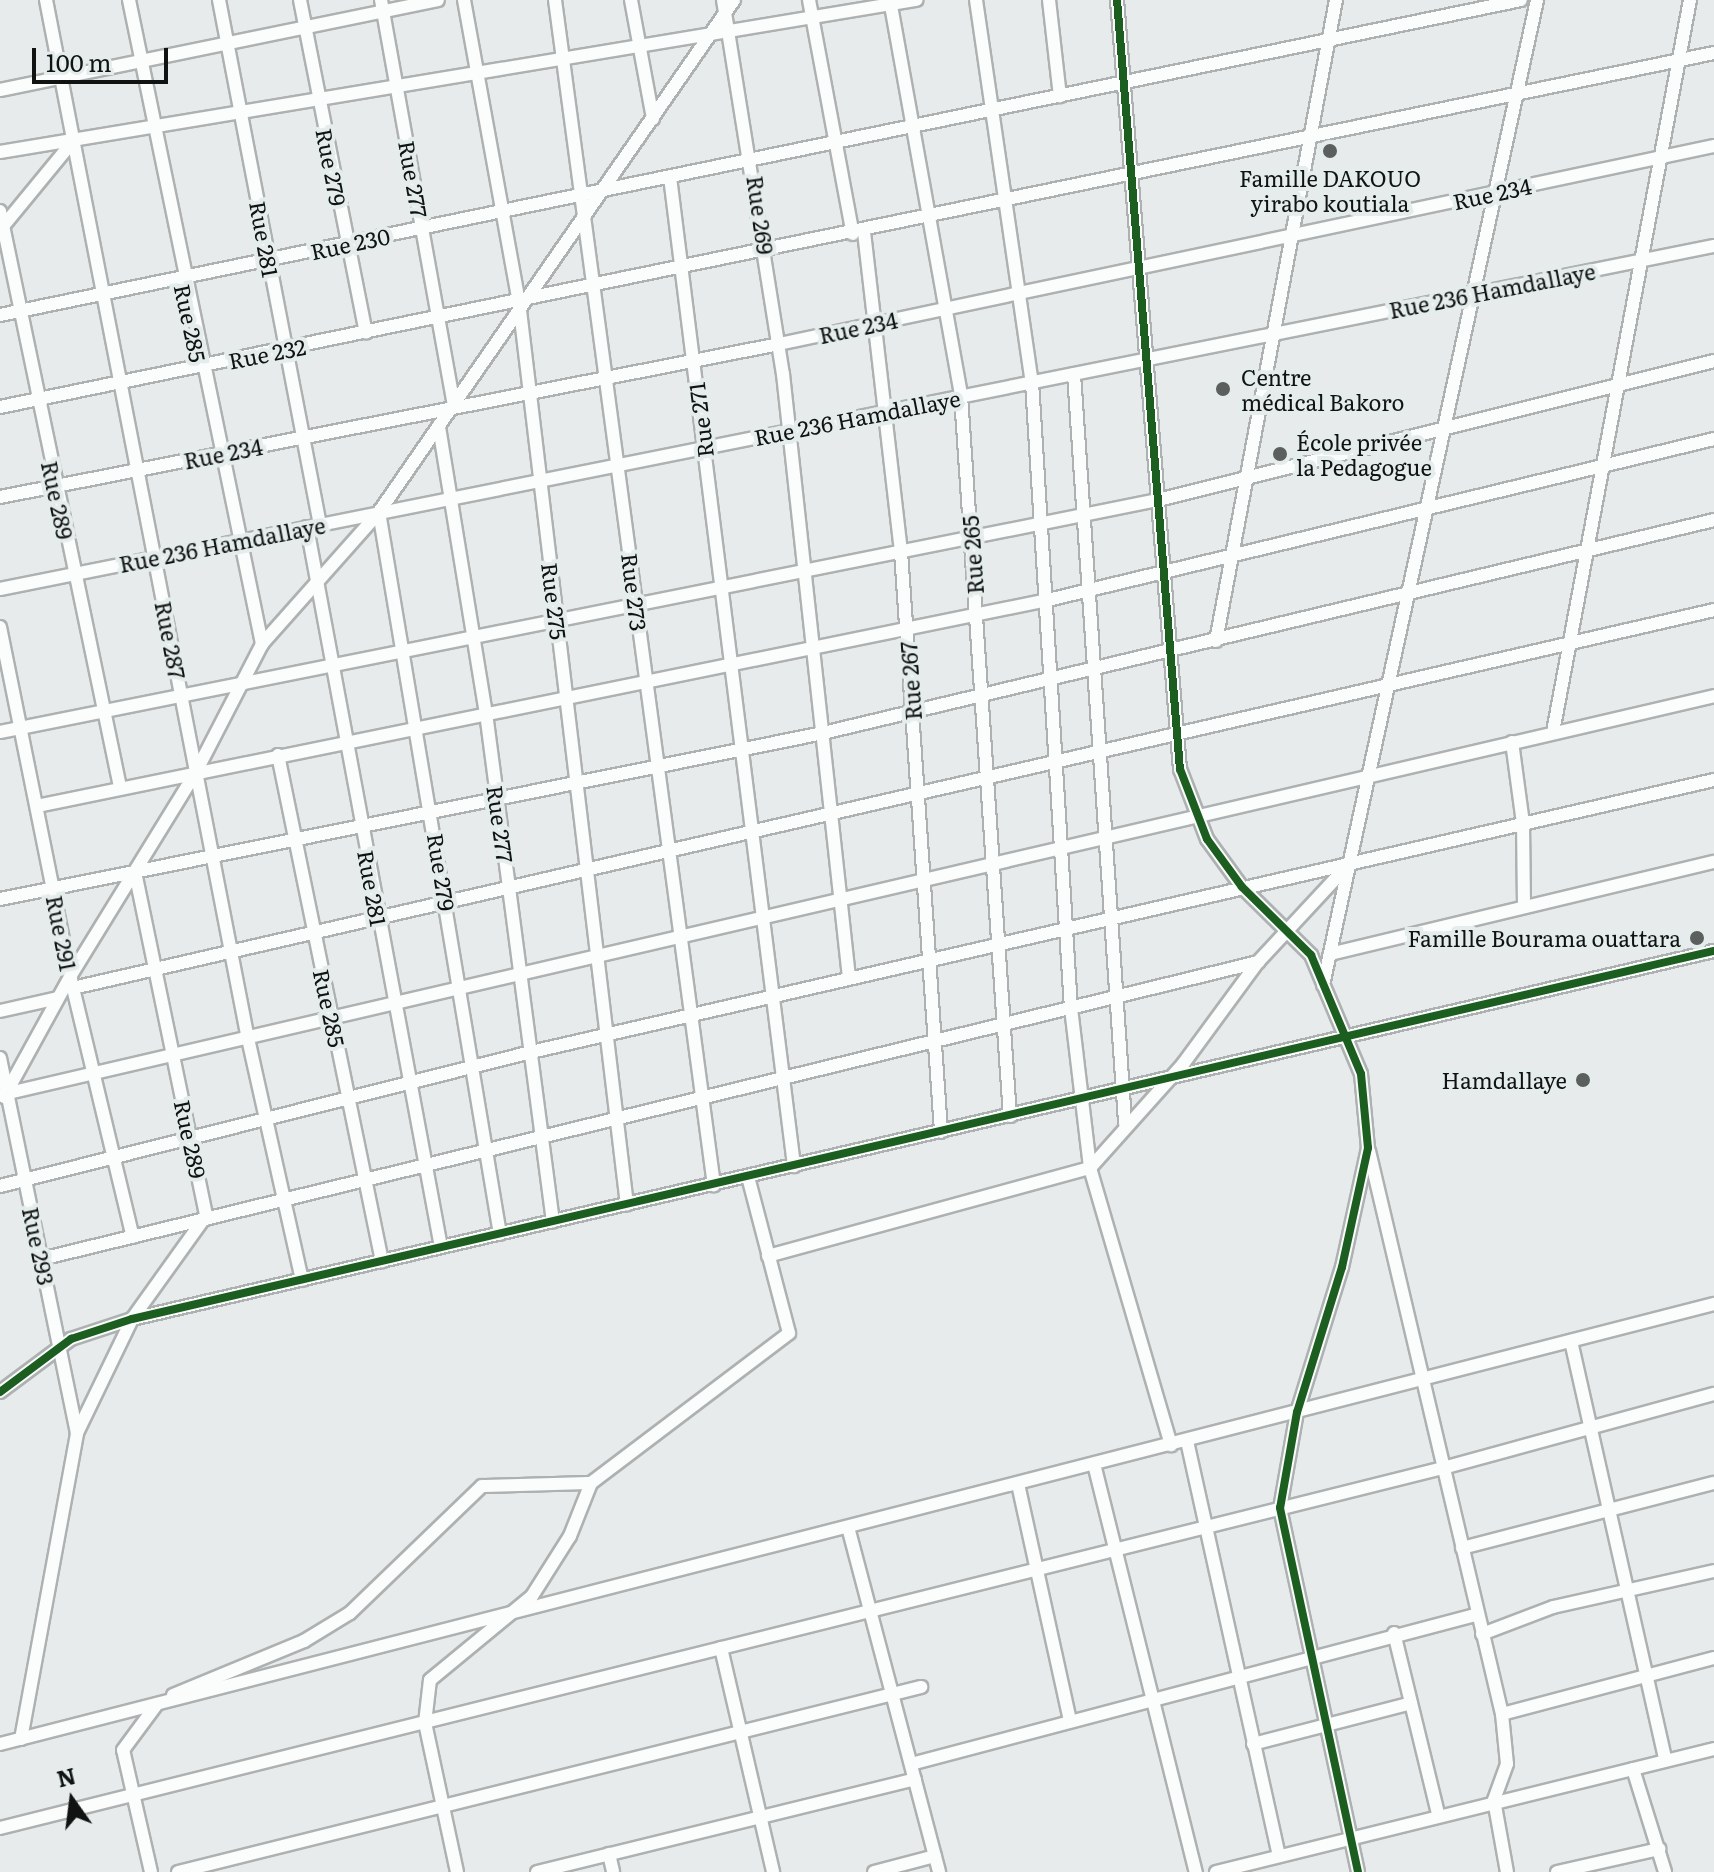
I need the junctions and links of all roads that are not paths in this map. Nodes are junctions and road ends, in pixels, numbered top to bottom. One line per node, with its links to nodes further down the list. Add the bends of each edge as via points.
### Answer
1 (46, 0): 34 (street, Rue 287)
2 (129, 0): 31 (street, Rue 285)
3 (219, 0): 27 (street, Rue 281)
4 (300, 0): 23 (street, Rue 279)
5 (438, 0): 20 (street)
6 (464, 0): 33 (street, Rue 275)
7 (555, 0): 30 (street, Rue 273)
8 (631, 0): 28 (street)
9 (734, 0): 21 (street)
10 (809, 0): 22 (street, Rue 267)
11 (916, 0): 19 (street)
12 (976, 0): 41 (street)
13 (1049, 0): 39 (street)
14 (1117, 0): 35 (street)
15 (1336, 0): 26 (street)
16 (1521, 0): 26 (street, Rue 230)
17 (1537, 0): 38 (street)
18 (1690, 0): 32 (street)
19 (890, 2): 22 (street); 45 (street, Rue 265)
20 (382, 5): 23 (street); 36 (street, Rue 277)
21 (725, 6): 24 (street, Rue 269); 25 (street)
22 (813, 17): 24 (street); 48 (street, Rue 267)
23 (305, 27): 27 (street); 40 (street, Rue 279)
24 (729, 30): 25 (street); 52 (street, Rue 269)
25 (711, 34): 28 (street); 43 (street)
26 (1328, 40): 35 (street, Rue 230); 46 (street)
27 (228, 43): 31 (street); 42 (street, Rue 281)
28 (640, 45): 30 (street); 43 (street)
29 (1714, 53): 32 (street, Rue 232)
30 (564, 57): 33 (street); 57 (street, Rue 273)
31 (140, 61): 34 (street); 44 (street, Rue 285)
32 (1676, 61): 38 (street, Rue 232); 51 (street)
33 (477, 72): 36 (street); 60 (street, Rue 275)
34 (61, 77): 37 (street); 47 (street, Rue 287)
35 (1126, 82): 39 (street, Rue 230); 53 (street)
36 (397, 85): 40 (street); 64 (street, Rue 277)
37 (0, 90)
38 (1520, 94): 46 (street, Rue 232); 56 (street)
39 (1060, 96): 41 (street, Rue 230)
40 (319, 98): 42 (street); 67 (street, Rue 279)
41 (993, 110): 45 (street, Rue 230); 58 (street)
42 (242, 111): 44 (street); 70 (street, Rue 281)
43 (653, 119): 55 (street)
44 (153, 126): 47 (street); 74 (street, Rue 285)
45 (913, 126): 48 (street, Rue 230); 62 (street, Rue 265)
46 (1309, 138): 53 (street, Rue 232); 66 (street)
47 (74, 140): 50 (street); 63 (street); 76 (street, Rue 287)
48 (836, 142): 52 (street, Rue 230); 65 (street, Rue 267)
49 (1714, 146): 51 (street, Rue 234)
50 (0, 152)
51 (1658, 157): 56 (street, Rue 234); 71 (street)
52 (753, 159): 54 (street, Rue 230); 69 (street, Rue 269)
53 (1132, 176): 58 (street, Rue 232); 72 (street)
54 (670, 177): 55 (street, Rue 230); 73 (street, Rue 271)
55 (604, 190): 57 (street, Rue 230); 61 (street)
56 (1496, 192): 66 (street, Rue 234); 78 (street)
57 (585, 194): 60 (street, Rue 230); 61 (street, Rue 273)
58 (1007, 202): 62 (street, Rue 232); 77 (street)
59 (0, 211): 63 (street, Rue 289)
60 (502, 211): 64 (street, Rue 230); 79 (street, Rue 275)
61 (588, 214): 75 (street, Rue 273); 79 (street)
62 (930, 218): 65 (street, Rue 232); 80 (street, Rue 265)
63 (1, 228): 81 (street, Rue 289)
64 (423, 228): 67 (street, Rue 230); 83 (street, Rue 277)
65 (859, 233): 69 (street, Rue 232); 84 (street, Rue 267)
66 (1290, 236): 72 (street, Rue 234); 86 (street)
67 (348, 243): 70 (street, Rue 230); 85 (street, Rue 279)
68 (1714, 246): 71 (street, Rue 236 Hamdallaye)
69 (766, 252): 73 (street, Rue 232); 87 (street, Rue 269)
70 (269, 260): 74 (street, Rue 230); 88 (street, Rue 281)
71 (1639, 261): 78 (street, Rue 236 Hamdallaye); 97 (street)
72 (1141, 267): 77 (street, Rue 234); 89 (street)
73 (682, 269): 75 (street, Rue 232); 90 (street, Rue 271)
74 (181, 277): 76 (street, Rue 230); 92 (street, Rue 285)
75 (597, 286): 79 (street, Rue 232); 94 (street, Rue 273)
76 (104, 293): 81 (street, Rue 230); 96 (street, Rue 287)
77 (1020, 293): 80 (street, Rue 234); 95 (street)
78 (1472, 294): 86 (street, Rue 236 Hamdallaye); 104 (street)
79 (522, 305): 83 (street, Rue 232); 98 (street, Rue 275); 101 (street)
80 (947, 309): 84 (street, Rue 234); 99 (street, Rue 265)
81 (18, 311): 82 (street, Rue 230); 100 (street, Rue 289)
82 (0, 315)
83 (440, 318): 85 (street, Rue 232); 101 (street, Rue 277)
84 (875, 323): 87 (street, Rue 234); 103 (street, Rue 267)
85 (366, 333): 88 (street, Rue 232)
86 (1269, 335): 89 (street, Rue 236 Hamdallaye); 114 (street)
87 (779, 344): 90 (street, Rue 234); 106 (street, Rue 269)
88 (286, 349): 92 (street, Rue 232); 107 (street, Rue 281)
89 (1150, 359): 93 (street, Rue 236 Hamdallaye); 119 (street)
90 (692, 360): 94 (street, Rue 234); 109 (street, Rue 271)
91 (1714, 361): 97 (street)
92 (201, 367): 96 (street, Rue 232); 110 (street, Rue 285)
93 (1074, 374): 95 (street, Rue 236 Hamdallaye); 122 (street)
94 (608, 376): 98 (street, Rue 234); 111 (street, Rue 273)
95 (1032, 382): 99 (street, Rue 236 Hamdallaye); 124 (street)
96 (121, 383): 100 (street, Rue 232); 113 (street, Rue 287)
97 (1616, 385): 104 (street); 112 (street)
98 (529, 392): 101 (street, Rue 234); 115 (street, Rue 275)
99 (961, 396): 103 (street, Rue 236 Hamdallaye); 126 (street, Rue 265)
100 (37, 400): 102 (street, Rue 232); 116 (street, Rue 289)
101 (454, 405): 105 (street); 107 (street, Rue 234)
102 (0, 407)
103 (886, 411): 106 (street, Rue 236 Hamdallaye); 129 (street, Rue 267)
104 (1442, 426): 114 (street); 120 (street)
105 (439, 427): 118 (street, Rue 277); 121 (street)
106 (790, 431): 109 (street, Rue 236 Hamdallaye); 132 (street, Rue 269)
107 (303, 437): 110 (street, Rue 234); 125 (street, Rue 281)
108 (1714, 439): 112 (street)
109 (703, 448): 111 (street, Rue 236 Hamdallaye); 136 (street, Rue 271)
110 (220, 453): 113 (street, Rue 234); 127 (street, Rue 285)
111 (619, 465): 115 (street, Rue 236 Hamdallaye); 141 (street, Rue 273)
112 (1602, 466): 120 (street); 128 (street)
113 (139, 469): 116 (street, Rue 234); 131 (street, Rue 287)
114 (1244, 478): 119 (street); 130 (street)
115 (540, 481): 118 (street, Rue 236 Hamdallaye); 144 (street, Rue 275)
116 (55, 486): 117 (street, Rue 234); 134 (street, Rue 289)
117 (0, 497)
118 (453, 498): 121 (street, Rue 236 Hamdallaye); 147 (street, Rue 277)
119 (1158, 500): 122 (street); 133 (street)
120 (1431, 507): 130 (street); 139 (street)
121 (379, 512): 125 (street, Rue 236 Hamdallaye); 135 (street); 152 (street, Rue 279)
122 (1084, 515): 124 (street); 138 (street)
123 (1714, 520): 128 (street)
124 (1044, 523): 126 (street); 140 (street)
125 (314, 526): 127 (street, Rue 236 Hamdallaye); 135 (street, Rue 281)
126 (971, 538): 129 (street); 143 (street, Rue 265)
127 (239, 541): 131 (street, Rue 236 Hamdallaye); 149 (street, Rue 285)
128 (1586, 550): 139 (street); 150 (street)
129 (901, 552): 132 (street); 146 (street, Rue 267)
130 (1231, 555): 133 (street); 148 (street)
131 (155, 558): 134 (street, Rue 236 Hamdallaye); 161 (street, Rue 287)
132 (805, 571): 136 (street); 151 (street, Rue 269)
133 (1163, 572): 138 (street); 153 (street)
134 (74, 574): 137 (street, Rue 236 Hamdallaye); 165 (street, Rue 289)
135 (317, 580): 149 (street); 155 (street, Rue 281)
136 (719, 588): 141 (street); 154 (street, Rue 271)
137 (0, 589)
138 (1088, 590): 140 (street); 156 (street)
139 (1410, 596): 148 (street); 160 (street)
140 (1048, 600): 143 (street); 157 (street)
141 (637, 604): 144 (street); 158 (street, Rue 273)
142 (1714, 610): 150 (street)
143 (976, 614): 146 (street); 162 (street, Rue 265)
144 (558, 620): 147 (street); 164 (street, Rue 275)
145 (0, 627): 169 (street, Rue 291)
146 (906, 629): 151 (street); 167 (street, Rue 267)
147 (475, 637): 152 (street); 166 (street, Rue 277)
148 (1216, 641): 153 (street)
149 (262, 644): 159 (street)
150 (1568, 644): 160 (street); 171 (street)
151 (813, 647): 154 (street); 172 (street, Rue 269)
152 (407, 650): 155 (street); 168 (street, Rue 279)
153 (1168, 653): 156 (street); 173 (street)
154 (727, 664): 158 (street); 176 (street, Rue 271)
155 (332, 665): 159 (street); 174 (street, Rue 281)
156 (1093, 669): 157 (street); 177 (street)
157 (1053, 680): 162 (street); 179 (street)
158 (647, 681): 164 (street); 180 (street, Rue 273)
159 (242, 682): 161 (street); 181 (street)
160 (1390, 687): 173 (street); 182 (street)
161 (182, 695): 165 (street); 181 (street, Rue 287)
162 (982, 696): 167 (street); 183 (street, Rue 265)
163 (1714, 696): 171 (street)
164 (567, 697): 166 (street); 185 (street, Rue 275)
165 (104, 711): 169 (street); 186 (street, Rue 289)
166 (486, 713): 168 (street); 188 (street, Rue 277)
167 (912, 713): 172 (street); 187 (street, Rue 267)
168 (419, 727): 174 (street); 190 (street, Rue 279)
169 (21, 728): 170 (street); 189 (street, Rue 291)
170 (0, 732)
171 (1553, 732): 175 (street)
172 (823, 733): 176 (street); 191 (street, Rue 269)
173 (1177, 735): 177 (street); 192 (street)
174 (346, 741): 178 (street); 194 (street, Rue 281)
175 (1512, 742): 182 (street); 193 (street)
176 (739, 750): 180 (street); 195 (street, Rue 271)
177 (1099, 752): 179 (street); 196 (street)
178 (278, 755): 181 (street); 197 (street, Rue 285)
179 (1057, 762): 183 (street); 198 (street)
180 (659, 767): 185 (street); 199 (street, Rue 273)
181 (196, 772): 186 (street); 200 (street, Rue 287); 205 (street)
182 (1373, 773): 192 (street); 202 (street)
183 (987, 778): 187 (street); 201 (street, Rue 265)
184 (1714, 780): 193 (street)
185 (579, 783): 188 (street); 204 (street, Rue 275)
186 (120, 787): 189 (street)
187 (917, 793): 191 (street); 206 (street, Rue 267)
188 (497, 799): 190 (street); 207 (street, Rue 277)
189 (37, 806): 209 (street, Rue 291)
190 (433, 812): 194 (street); 212 (street, Rue 279)
191 (831, 813): 195 (street); 210 (street, Rue 269)
192 (1195, 814): 196 (street); 208 (street)
193 (1523, 823): 202 (street); 213 (street)
194 (362, 826): 197 (street); 215 (street, Rue 281)
195 (750, 830): 199 (street); 214 (street, Rue 271)
196 (1104, 834): 198 (street); 216 (street)
197 (296, 839): 200 (street); 219 (street, Rue 285)
198 (1062, 844): 201 (street); 217 (street)
199 (669, 849): 204 (street); 220 (street, Rue 273)
200 (213, 856): 205 (street); 222 (street, Rue 287)
201 (993, 861): 206 (street); 221 (street, Rue 265)
202 (1350, 862): 208 (street); 218 (street); 225 (street)
203 (1714, 862): 213 (street)
204 (589, 867): 207 (street); 224 (street, Rue 275)
205 (135, 872): 209 (street); 228 (street, Rue 289); 230 (street)
206 (923, 876): 210 (street); 226 (street, Rue 267)
207 (509, 886): 212 (street); 229 (street, Rue 277)
208 (1242, 887): 216 (street); 218 (street)
209 (53, 888): 211 (street); 230 (street, Rue 291)
210 (840, 895): 214 (street); 231 (street, Rue 269)
211 (0, 899)
212 (447, 900): 215 (street); 232 (street, Rue 279)
213 (1524, 907): 225 (street)
214 (761, 914): 220 (street); 235 (street, Rue 271)
215 (378, 916): 219 (street); 238 (street, Rue 281)
216 (1109, 918): 217 (street); 236 (street)
217 (1067, 928): 221 (street); 239 (street)
218 (1286, 929): 227 (street); 233 (street, via 1311,955)
219 (314, 931): 222 (street); 241 (street, Rue 285)
220 (680, 933): 224 (street); 242 (street, Rue 273)
221 (998, 944): 226 (street); 243 (street, Rue 265)
222 (231, 950): 228 (street); 244 (street, Rue 287)
223 (1714, 951): 246 (street)
224 (599, 952): 229 (street); 245 (street, Rue 275)
225 (1330, 954): 233 (street)
226 (929, 960): 231 (street); 247 (street, Rue 267)
227 (1258, 962): 236 (street); 254 (street)
228 (154, 968): 234 (street); 248 (street, Rue 289)
229 (520, 970): 232 (street); 249 (street, Rue 277)
230 (71, 975): 234 (street, Rue 291); 237 (street)
231 (849, 978): 235 (street)
232 (460, 984): 238 (street); 251 (street, Rue 279)
233 (1322, 987): 246 (street)
234 (73, 988): 252 (street, Rue 291)
235 (772, 996): 242 (street); 253 (street, Rue 271)
236 (1115, 997): 239 (street); 256 (street)
237 (58, 998): 240 (street); 257 (street)
238 (394, 1000): 241 (street); 255 (street, Rue 281)
239 (1071, 1008): 243 (street); 260 (street)
240 (0, 1011)
241 (332, 1014): 244 (street); 258 (street, Rue 285)
242 (690, 1015): 245 (street); 259 (street, Rue 273)
243 (1004, 1025): 247 (street); 261 (street, Rue 265)
244 (247, 1034): 248 (street); 263 (street, Rue 287)
245 (608, 1034): 249 (street); 262 (street, Rue 275)
246 (1345, 1039): 254 (street); 268 (street, via 1361,1074)
247 (935, 1041): 253 (street); 265 (street, Rue 267)
248 (172, 1052): 252 (street); 267 (street, Rue 289)
249 (531, 1052): 251 (street); 266 (street, Rue 277)
250 (0, 1058): 257 (street, Rue 293)
251 (473, 1067): 255 (street); 269 (street, Rue 279)
252 (92, 1071): 257 (street); 270 (street, Rue 291)
253 (783, 1078): 259 (street); 272 (street, Rue 271)
254 (1167, 1080): 256 (street); 264 (street)
255 (409, 1083): 258 (street); 271 (street, Rue 281)
256 (1122, 1091): 260 (street); 264 (street)
257 (2, 1097): 275 (street, Rue 293)
258 (349, 1098): 263 (street); 276 (street, Rue 285)
259 (701, 1098): 262 (street); 277 (street, Rue 273)
260 (1082, 1100): 261 (street); 273 (street)
261 (1010, 1116): 265 (street)
262 (617, 1118): 266 (street); 280 (street, Rue 275)
263 (266, 1119): 267 (street); 279 (street, Rue 287)
264 (1125, 1123): 273 (street)
265 (941, 1132): 272 (street)
266 (542, 1137): 269 (street); 282 (street, Rue 277)
267 (190, 1138): 270 (street); 281 (street, Rue 289)
268 (1368, 1148): 294 (street); 297 (street, via 1342,1267)
269 (487, 1151): 271 (street); 283 (street, Rue 279)
270 (113, 1157): 275 (street); 284 (street, Rue 291)
271 (425, 1166): 276 (street); 285 (street, Rue 281)
272 (794, 1166): 274 (street)
273 (1090, 1168): 286 (street); 301 (street)
274 (748, 1177): 277 (street); 286 (street)
275 (25, 1179): 278 (street); 287 (street, Rue 293)
276 (366, 1180): 279 (street); 288 (street, Rue 285)
277 (714, 1185): 280 (street)
278 (0, 1186)
279 (284, 1200): 281 (street); 289 (street, Rue 287)
280 (627, 1205): 282 (street)
281 (205, 1220): 284 (street); 291 (street)
282 (553, 1222): 283 (street)
283 (500, 1234): 285 (street)
284 (133, 1237): 287 (street)
285 (441, 1247): 288 (street)
286 (768, 1256): 304 (street, via 789,1333)
287 (41, 1259): 293 (street, Rue 293)
288 (382, 1261): 289 (street)
289 (302, 1280): 291 (street)
290 (1714, 1304): 292 (street)
291 (132, 1319): 293 (street); 299 (street)
292 (1571, 1341): 294 (street); 298 (street)
293 (59, 1346): 295 (street); 299 (street, Rue 293)
294 (1422, 1379): 297 (street); 303 (street)
295 (0, 1392)
296 (1714, 1394): 298 (street)
297 (1297, 1412): 300 (street); 307 (street)
298 (1590, 1426): 303 (street); 308 (street)
299 (77, 1433): 336 (street)
300 (1187, 1441): 301 (street); 309 (street)
301 (1171, 1445): 302 (street)
302 (1094, 1464): 306 (street); 311 (street)
303 (1443, 1468): 307 (street); 312 (street)
304 (591, 1483): 317 (street, via 570,1536 532,1596); 330 (street, via 482,1486 350,1613 304,1641)
305 (1714, 1483): 308 (street)
306 (1018, 1484): 310 (street); 313 (street)
307 (1280, 1508): 309 (street); 322 (street)
308 (1610, 1511): 312 (street); 315 (street)
309 (1205, 1525): 311 (street); 325 (street)
310 (848, 1527): 316 (street); 317 (street)
311 (1115, 1547): 313 (street); 328 (street)
312 (1462, 1548): 318 (street)
313 (1036, 1568): 316 (street); 332 (street)
314 (1714, 1571): 315 (street)
315 (1628, 1595): 320 (street, via 1553,1607); 324 (street)
316 (870, 1610): 321 (street); 327 (street)
317 (505, 1615): 330 (street); 333 (street, via 430,1680)
318 (1475, 1615): 319 (street); 320 (street)
319 (1394, 1633): 322 (street); 329 (street)
320 (1482, 1634): 331 (street)
321 (721, 1648): 333 (street); 335 (street)
322 (1312, 1656): 325 (street); 334 (street)
323 (1714, 1658): 324 (street)
324 (1648, 1675): 331 (street); 340 (street)
325 (1237, 1676): 328 (street); 338 (street)
326 (921, 1687): 327 (street)
327 (892, 1694): 335 (street); 341 (street)
328 (1154, 1698): 332 (street); 363 (street)
329 (1411, 1703): 334 (street); 347 (street)
330 (157, 1704): 336 (street); 344 (street, via 123,1750)
331 (1502, 1714): 345 (street, via 1507,1764)
332 (1070, 1721): 341 (street)
333 (425, 1723): 344 (street); 346 (street)
334 (1327, 1725): 338 (street); 350 (street)
335 (741, 1732): 346 (street); 348 (street)
336 (21, 1739): 337 (street)
337 (0, 1744)
338 (1253, 1744): 354 (street)
339 (1714, 1749): 340 (street)
340 (1665, 1757): 342 (street)
341 (911, 1764): 343 (street)
342 (1633, 1769): 345 (street); 351 (street)
343 (915, 1779): 348 (street); 353 (street)
344 (134, 1797): 349 (street); 355 (street)
345 (1494, 1800): 347 (street); 366 (street)
346 (443, 1806): 356 (street); 357 (street)
347 (1438, 1814): 350 (street)
348 (760, 1817): 352 (street); 360 (street)
349 (0, 1828)
350 (1351, 1837): 354 (street); 365 (street)
351 (1659, 1849): 367 (street); 368 (street)
352 (609, 1854): 358 (street); 359 (street)
353 (935, 1856): 361 (street); 362 (street)
354 (1279, 1856): 364 (street)
355 (151, 1872)
356 (178, 1872)
357 (457, 1872)
358 (537, 1872)
359 (613, 1872)
360 (773, 1872)
361 (874, 1872)
362 (939, 1872)
363 (1196, 1872)
364 (1216, 1872)
365 (1358, 1872)
366 (1507, 1872)
367 (1557, 1872)
368 (1665, 1872)

